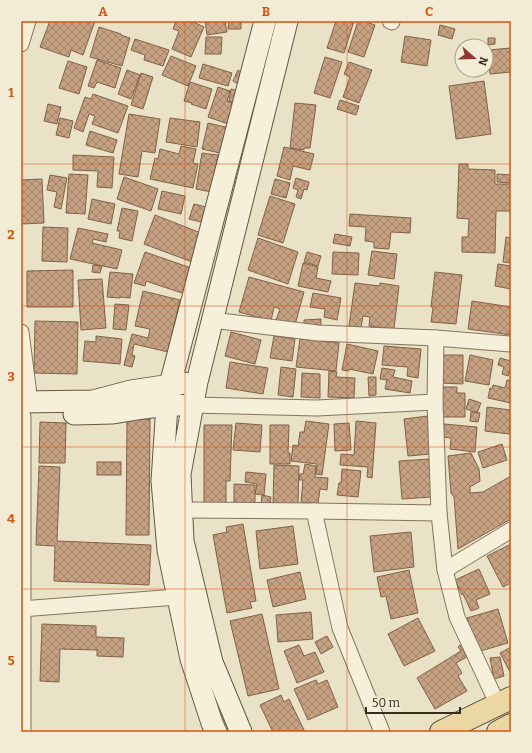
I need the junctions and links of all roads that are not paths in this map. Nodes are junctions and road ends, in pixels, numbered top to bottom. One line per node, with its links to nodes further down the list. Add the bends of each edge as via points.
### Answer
1 (28, 21): 4 (street)
2 (265, 21): 10 (main road)
3 (287, 21): 5 (main road)
4 (21, 44)
5 (212, 320): 7 (street, via 318,333); 9 (main road)
6 (21, 332): 14 (street)
7 (436, 338): 8 (street); 11 (street)
8 (511, 344)
9 (197, 382): 10 (main road); 13 (main road)
10 (170, 385): 12 (main road); 14 (main road, via 131,391 93,401)
11 (435, 402): 13 (street, via 317,408); 17 (street)
12 (167, 405): 13 (main road); 14 (main road, via 114,414); 20 (main road, via 162,481 168,550)
13 (193, 405): 15 (main road, via 180,474)
14 (24, 409): 21 (street)
15 (182, 510): 16 (street); 26 (main road, via 183,542 212,662)
16 (314, 511): 17 (street); 27 (street, via 340,628)
17 (439, 513): 19 (street)
18 (511, 530): 19 (street)
19 (445, 570): 22 (street, via 457,617)
20 (177, 597): 21 (street); 25 (main road, via 191,659)
21 (22, 609): 24 (street)
22 (504, 702): 28 (main road)
23 (511, 725): 29 (main road)
24 (23, 732)
25 (216, 732)
26 (241, 732)
27 (382, 732)
28 (441, 732)
29 (498, 732)

